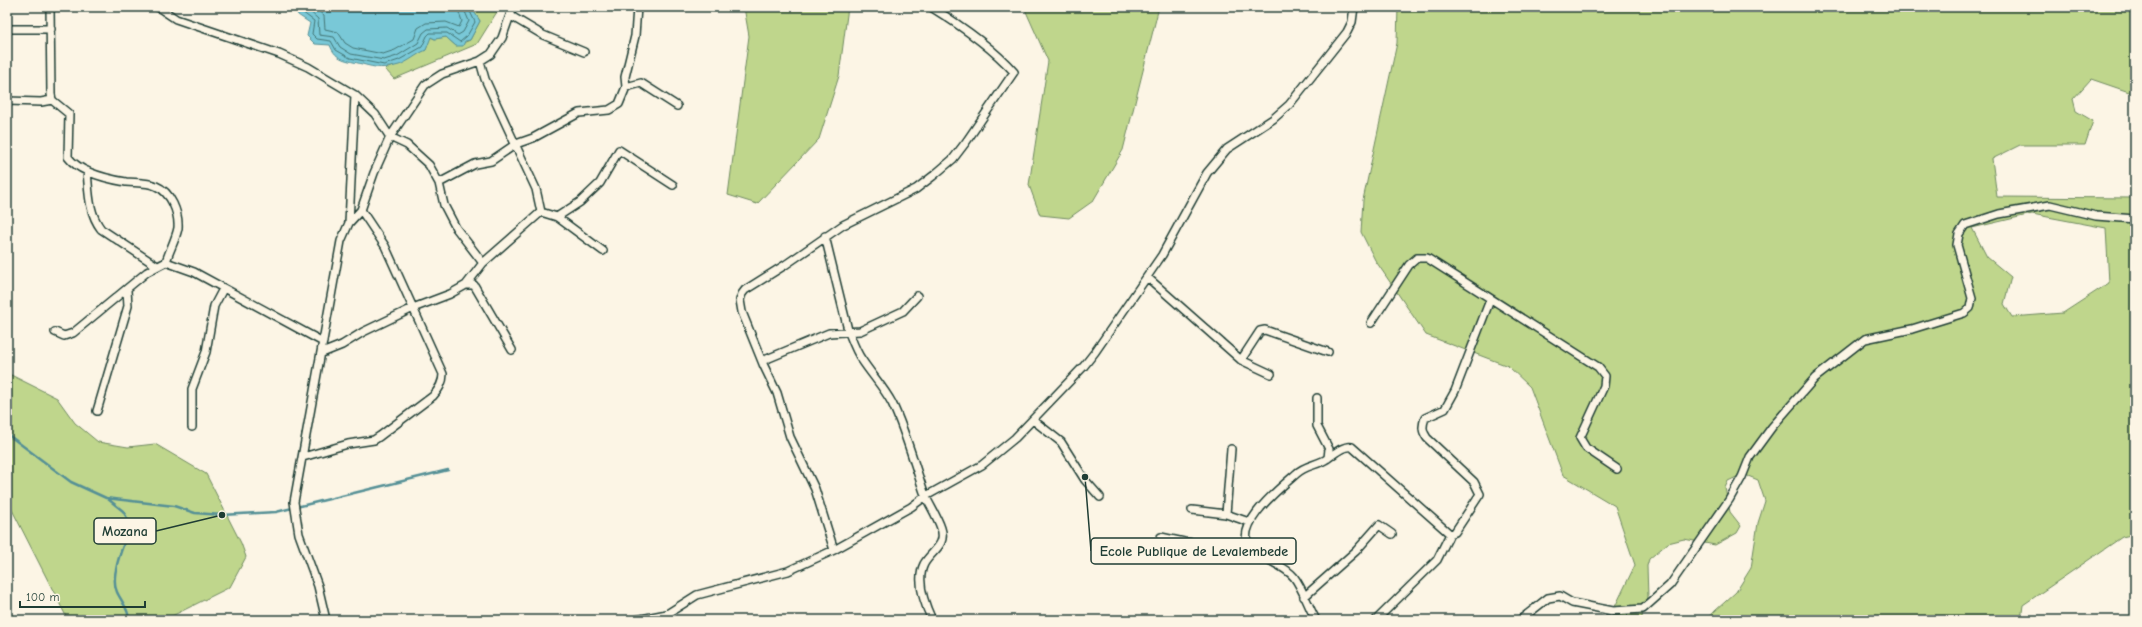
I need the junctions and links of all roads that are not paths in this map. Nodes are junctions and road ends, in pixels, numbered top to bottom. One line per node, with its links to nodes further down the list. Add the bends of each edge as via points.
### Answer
1 (50, 7): 9 (street)
2 (158, 7): 13 (street, via 176,19 301,63)
3 (513, 7): 7 (street)
4 (636, 7): 12 (street, via 635,36)
5 (930, 7): 27 (street, via 958,23 1002,58 1014,72 953,159 916,189 843,224)
6 (1354, 7): 32 (street, via 1352,22 1347,32 1290,105 1273,120 1227,149 1207,173 1162,256)
7 (511, 16): 10 (street, via 543,35); 11 (street, via 502,38 491,54)
8 (7, 29): 9 (street)
9 (51, 29): 14 (street)
10 (584, 52)
11 (480, 61): 17 (street, via 442,74 424,85); 18 (street, via 485,79)
12 (626, 87): 16 (street, via 641,84); 18 (street, via 619,104 609,110 579,113 533,138)
13 (355, 94): 17 (street, via 375,114); 26 (street)
14 (52, 100): 15 (street); 19 (street, via 69,114 68,157)
15 (7, 101)
16 (677, 106)
17 (390, 137): 20 (street, via 407,145 429,165); 22 (street)
18 (516, 144): 20 (street, via 491,161 475,164); 23 (street, via 536,189)
19 (87, 171): 29 (street, via 114,180 157,186 169,197 176,211 178,229); 31 (street, via 90,205 96,223 101,229)
20 (439, 183): 30 (street, via 444,205 456,228)
21 (673, 185): 24 (street, via 619,150 600,183 580,202)
22 (361, 210): 26 (street); 38 (street, via 385,246)
23 (541, 212): 24 (street); 30 (street)
24 (557, 217): 28 (street)
25 (2135, 219): 73 (street, via 2096,216 2050,205 2000,214 1965,225 1959,234 1957,245 1972,298 1970,308 1964,313 1865,339 1815,378 1772,427 1750,457 1729,500 1670,585 1643,609 1613,611 1572,602 1560,596 1548,598)
26 (349, 223): 42 (street, via 341,241)
27 (825, 236): 41 (street); 47 (street, via 742,294 742,312)
28 (603, 251)
29 (166, 262): 31 (street); 34 (street, via 194,272)
30 (483, 263): 33 (street)
31 (157, 266): 35 (street)
32 (1147, 277): 46 (street); 51 (street, via 1084,366)
33 (466, 285): 38 (street); 43 (street, via 474,285 478,290)
34 (223, 288): 42 (street); 52 (street, via 214,306 206,352 192,389)
35 (127, 290): 40 (street, via 73,333 64,336); 50 (street, via 128,306)
36 (917, 296): 41 (street, via 902,311 860,331)
37 (1490, 300): 39 (street, via 1426,258 1417,258 1409,265); 56 (street, via 1598,367 1605,376 1604,386 1580,438 1586,448); 63 (street, via 1456,391 1445,409 1425,418 1423,423 1423,432 1427,438 1474,482 1480,494 1455,532)
38 (413, 308): 44 (street, via 342,345); 54 (street, via 443,374 439,388 433,396 374,440 348,444)
39 (1371, 323)
40 (55, 332)
41 (850, 333): 47 (street, via 829,333); 57 (street, via 862,360 892,403)
42 (323, 342): 44 (street)
43 (512, 350)
44 (322, 352): 54 (street)
45 (1328, 352): 46 (street, via 1265,330 1260,331)
46 (1241, 360): 48 (street)
47 (762, 361): 66 (street, via 778,393 790,437 814,489)
48 (1271, 374)
49 (1316, 398): 55 (street, via 1318,426 1329,449)
50 (97, 411)
51 (1033, 420): 57 (street, via 982,465); 58 (street, via 1060,442 1085,480)
52 (192, 427)
53 (1231, 449): 60 (street)
54 (303, 457): 68 (street, via 294,502 295,517 318,586)
55 (1328, 458): 61 (street, via 1301,469 1272,495); 63 (street, via 1344,447 1352,448)
56 (1617, 469)
57 (926, 496): 66 (street); 70 (street, via 943,537 940,546 924,564 922,576 922,593)
58 (1100, 497)
59 (1192, 510): 60 (street)
60 (1226, 514): 61 (street)
61 (1249, 522): 65 (street, via 1248,538)
62 (1392, 534): 67 (street, via 1379,525 1356,550)
63 (1450, 534): 72 (street, via 1437,560)
64 (1161, 537): 65 (street)
65 (1252, 549): 67 (street, via 1293,576)
66 (834, 550): 69 (street, via 788,572 697,595 661,617)
67 (1304, 597): 71 (street)
68 (326, 620)
69 (636, 620)
70 (932, 620)
71 (1316, 620)
72 (1376, 620)
73 (1520, 620)

